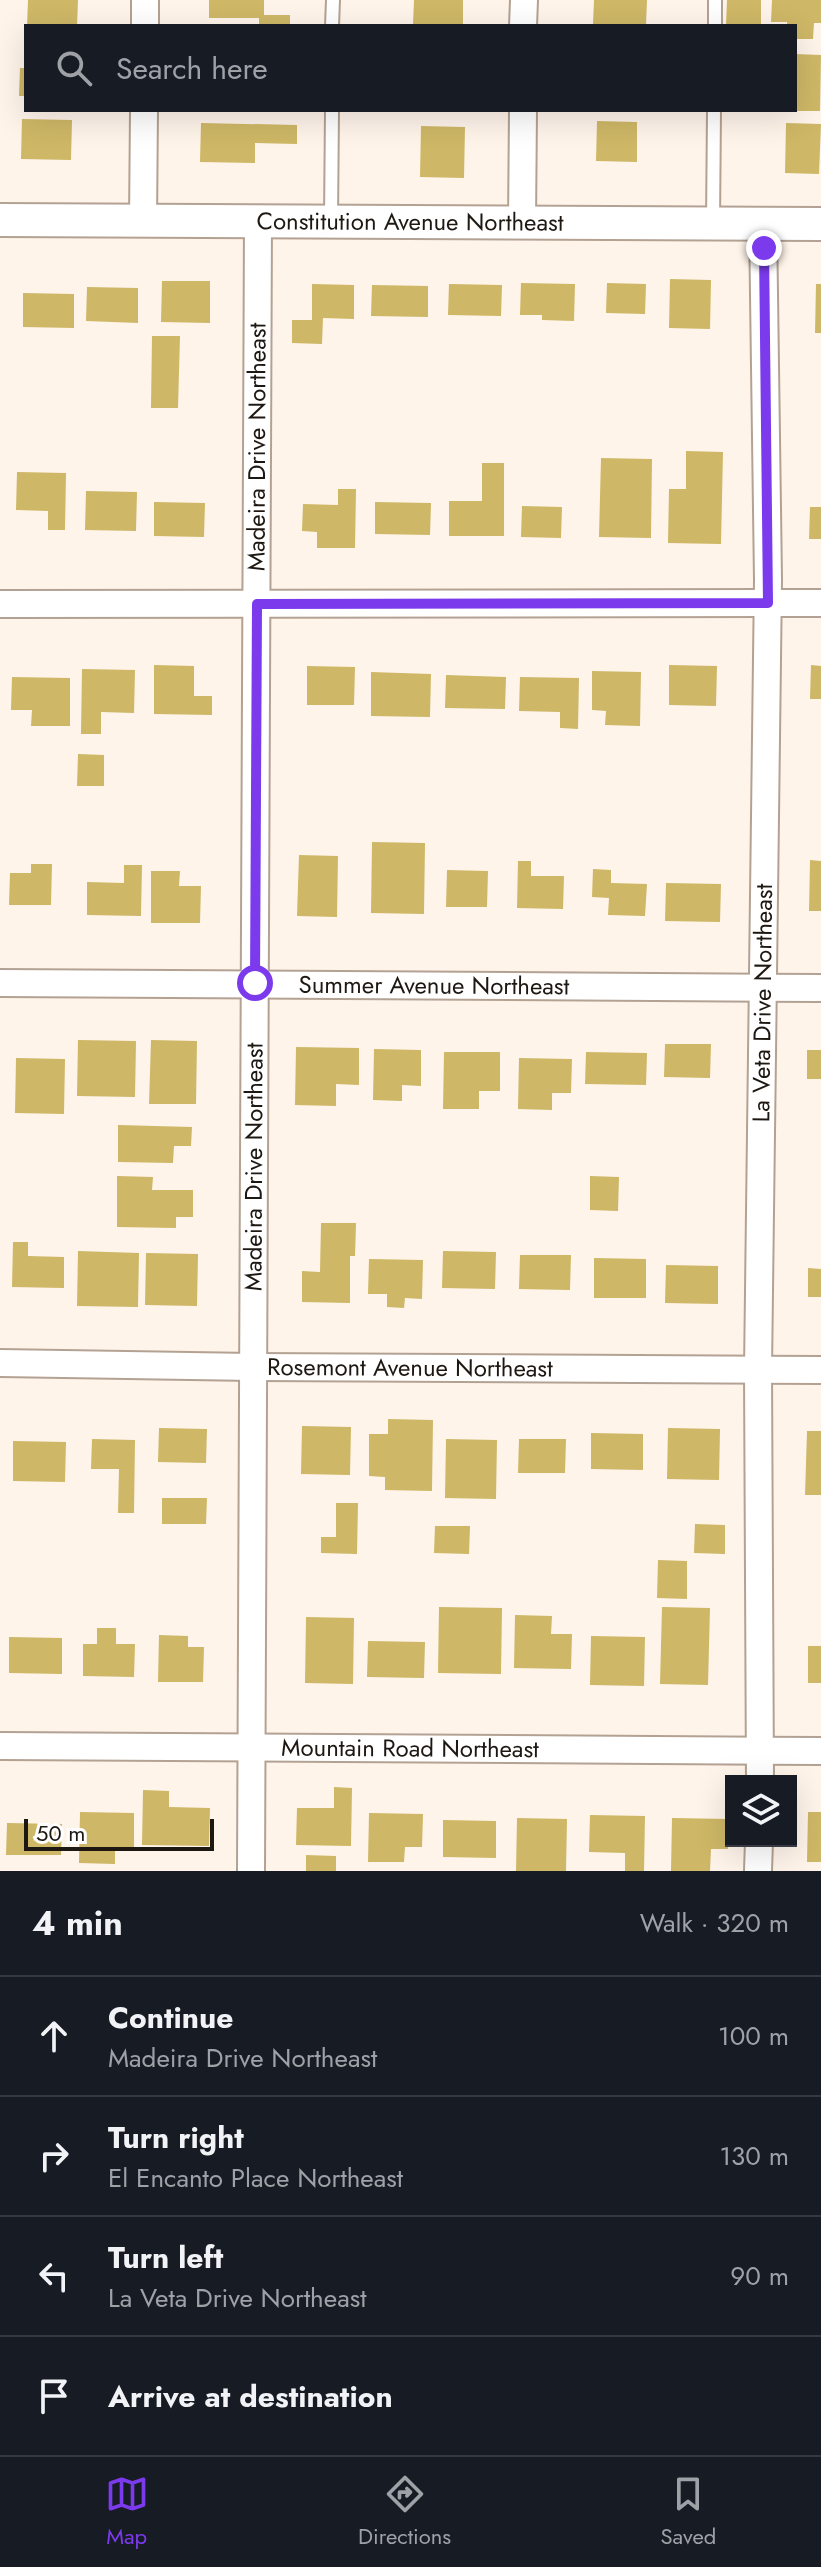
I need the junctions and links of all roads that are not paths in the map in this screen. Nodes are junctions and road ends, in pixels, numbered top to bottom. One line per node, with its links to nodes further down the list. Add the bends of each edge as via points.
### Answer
1 (145, 0): 5 (street)
2 (333, 0): 6 (lane)
3 (524, 0): 7 (street)
4 (715, 0): 8 (lane)
5 (145, 24)
6 (332, 24)
7 (523, 24)
8 (715, 24)
9 (144, 112): 14 (street)
10 (332, 112): 16 (lane)
11 (523, 112): 17 (street)
12 (714, 112): 18 (lane)
13 (0, 220): 14 (street, Constitution Avenue Northeast)
14 (143, 221): 15 (street, Constitution Avenue Northeast)
15 (258, 221): 16 (street, Constitution Avenue Northeast); 24 (street, Madeira Drive Northeast)
16 (331, 222): 17 (street, Constitution Avenue Northeast)
17 (522, 222): 18 (street, Constitution Avenue Northeast)
18 (713, 223): 19 (street, Constitution Avenue Northeast)
19 (763, 223): 20 (street, Constitution Avenue Northeast); 21 (street, La Veta Drive Northeast)
20 (821, 224)
21 (768, 603): 22 (street); 24 (street); 27 (street, La Veta Drive Northeast)
22 (821, 603)
23 (0, 604): 24 (street)
24 (257, 604): 26 (street, Madeira Drive Northeast)
25 (0, 983): 26 (street, Summer Avenue Northeast)
26 (255, 983): 27 (street, Summer Avenue Northeast); 30 (street, Madeira Drive Northeast)
27 (763, 988): 28 (street, Summer Avenue Northeast); 31 (street, La Veta Drive Northeast)
28 (821, 988)
29 (0, 1363): 30 (street, Rosemont Avenue Northeast)
30 (253, 1367): 31 (street, Rosemont Avenue Northeast); 34 (street, Madeira Drive Northeast)
31 (758, 1370): 32 (street, Rosemont Avenue Northeast); 35 (street, La Veta Drive Northeast)
32 (821, 1370)
33 (0, 1746): 34 (street, Mountain Road Northeast)
34 (251, 1748): 35 (street, Mountain Road Northeast); 39 (street, Madeira Drive Northeast)
35 (761, 1751): 36 (street, Mountain Road Northeast); 37 (street, La Veta Drive Northeast)
36 (821, 1751)
37 (760, 1775)
38 (759, 1847): 40 (street)
39 (251, 1871)
40 (758, 1871)

